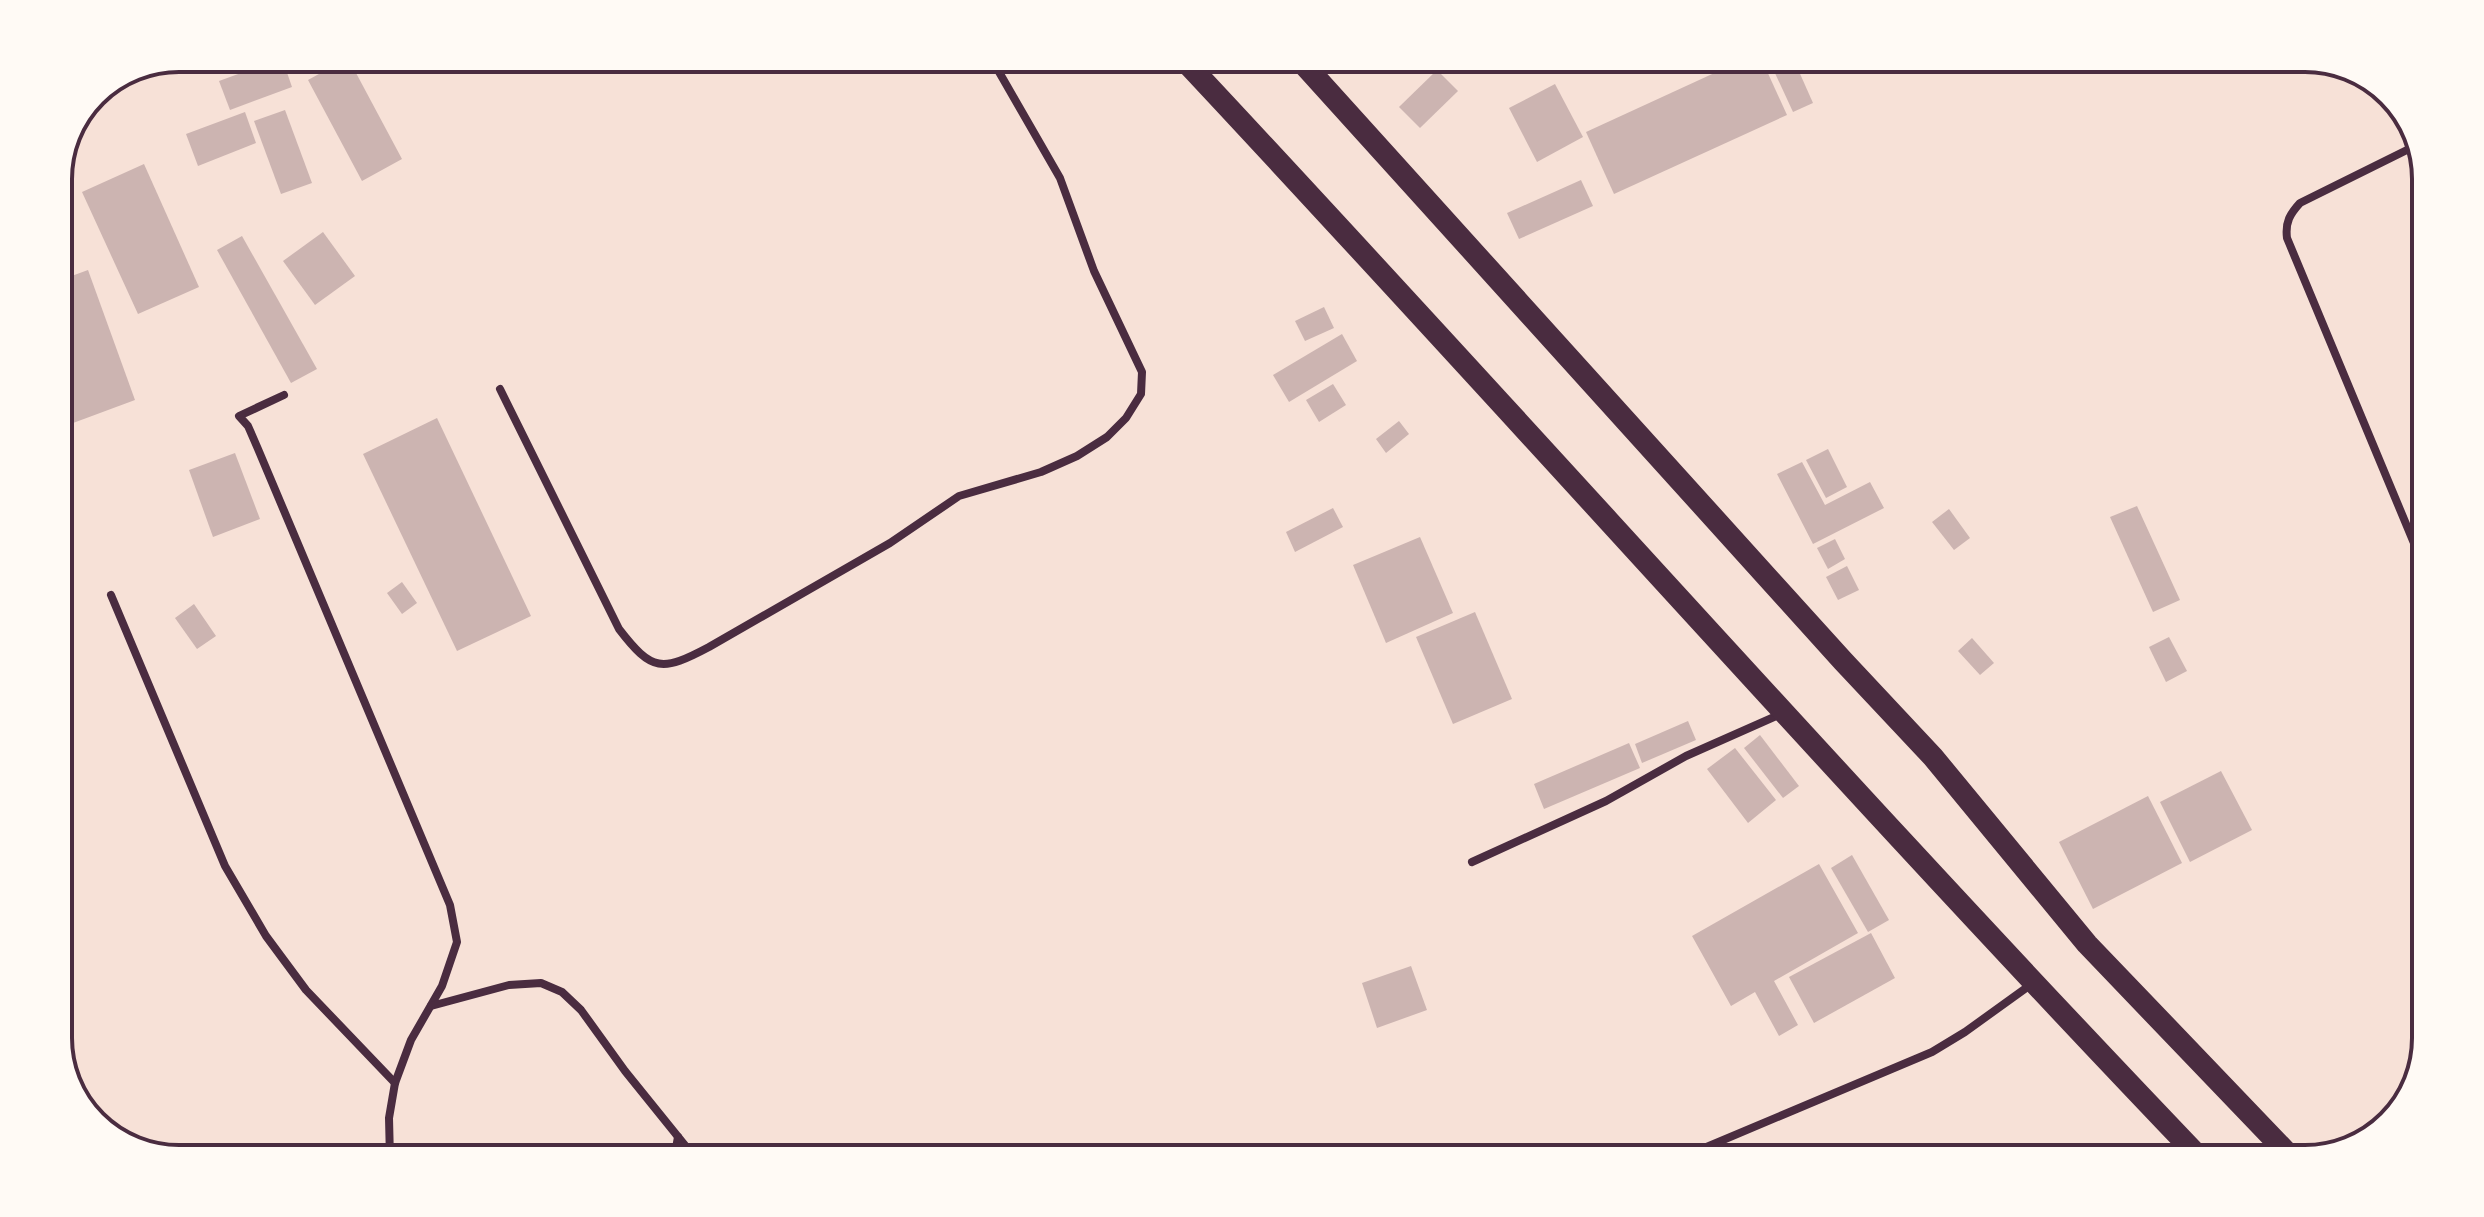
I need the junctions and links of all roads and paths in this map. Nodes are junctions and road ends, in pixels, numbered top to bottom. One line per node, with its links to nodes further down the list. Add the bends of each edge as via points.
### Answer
1 (999, 72): 5 (street, via 1060,178 1094,271 1142,372 1141,394 1107,437 1041,472 959,496 877,551 709,647 684,660 651,663 619,629)
2 (1195, 72): 9 (highway)
3 (1311, 72): 20 (highway, via 1933,757 2087,944)
4 (2407, 150): 7 (street, via 2300,203 2285,225)
5 (500, 389)
6 (284, 395): 12 (street, via 239,416 258,449 450,905 457,942)
7 (2412, 539)
8 (111, 595): 13 (street, via 225,866 306,990)
9 (1786, 712): 10 (street); 11 (highway)
10 (1472, 862)
11 (2033, 983): 18 (street, via 1932,1052); 19 (highway)
12 (431, 1006): 13 (street); 14 (street, via 509,985 541,983 562,992)
13 (395, 1083): 15 (street)
14 (678, 1137): 16 (street); 17 (street)
15 (390, 1145)
16 (677, 1145)
17 (685, 1145)
18 (1711, 1145)
19 (2188, 1145)
20 (2280, 1145)

